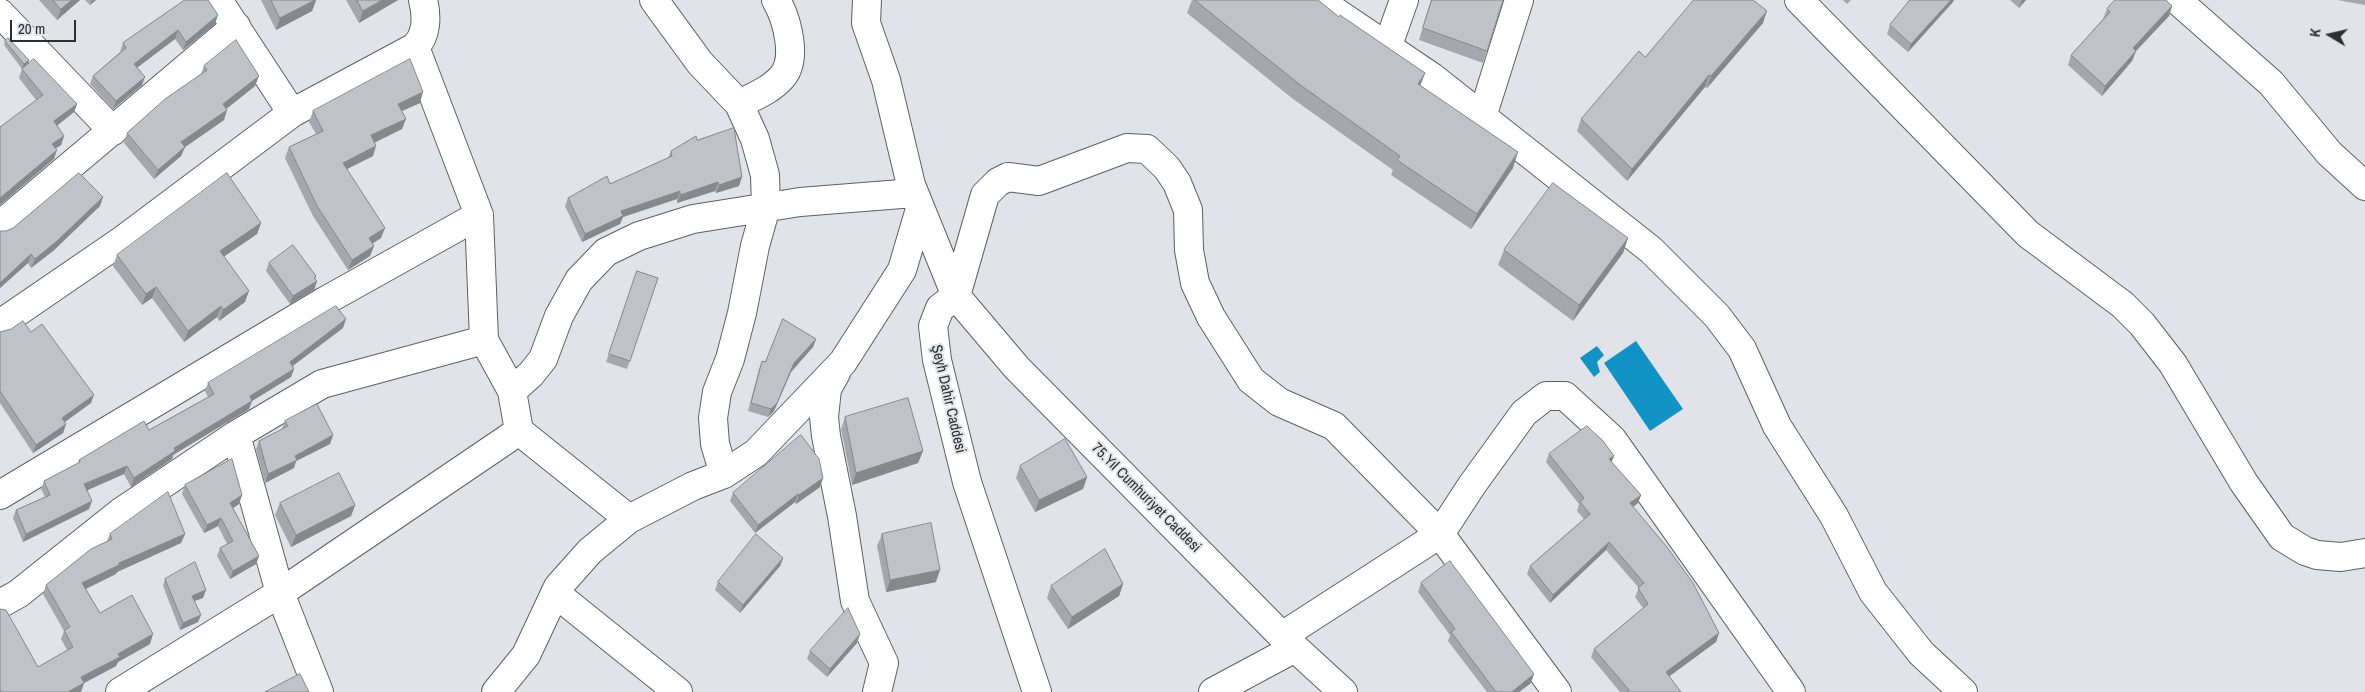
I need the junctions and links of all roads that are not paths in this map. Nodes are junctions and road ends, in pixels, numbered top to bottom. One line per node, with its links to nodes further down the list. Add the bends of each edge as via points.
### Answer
1 (218, 0): 12 (street)
2 (423, 0): 13 (street, via 425,26)
3 (654, 0): 15 (street, via 694,56)
4 (776, 0): 15 (street, via 783,11 790,51 786,68 782,77 764,91)
5 (867, 0): 20 (street, via 866,23 886,80)
6 (1318, 0): 14 (street)
7 (1404, 0): 14 (street)
8 (1519, 0): 17 (street)
9 (1800, 0): 35 (street, via 2028,234 2123,305 2142,324 2174,364 2244,484 2282,537 2318,555 2341,557)
10 (2177, 0): 19 (street, via 2271,83 2329,153)
11 (0, 13): 18 (street)
12 (236, 26): 16 (street); 18 (street)
13 (415, 48): 16 (street); 22 (street)
14 (1387, 48): 17 (street, via 1432,77)
15 (739, 104): 21 (street, via 755,139 765,175)
16 (292, 113): 25 (street, via 124,239)
17 (1482, 117): 50 (street, via 1651,250 1717,316 1742,349 1777,426 1834,516 1872,592 1921,653)
18 (113, 131): 23 (street)
19 (2365, 186)
20 (917, 201): 21 (street, via 800,202); 24 (street); 27 (street, via 902,270)
21 (766, 207): 28 (street, via 693,219 639,236 606,252 579,280 559,316 542,359); 31 (street, via 730,359 717,392 713,418)
22 (479, 215): 26 (street); 32 (street, via 317,306)
23 (0, 225)
24 (956, 296): 34 (street, via 985,195 998,182 1008,177 1039,181 1127,148 1147,149 1177,183 1188,210 1189,250 1195,283 1211,317 1251,380 1279,402 1334,426); 39 (street, 75.Yıl Cumhuriyet Caddesi, via 1017,368); 45 (street, Şeyh Dahir Caddesi, via 940,308 933,326 937,360 967,482)
25 (0, 324)
26 (484, 340): 28 (street); 30 (street, via 322,384)
27 (843, 362): 31 (street, via 756,453); 44 (street, via 827,389 825,427 855,601 884,663)
28 (512, 391): 29 (street)
29 (519, 431): 33 (street); 36 (street)
30 (236, 435): 36 (street); 38 (street, via 121,512 18,594)
31 (724, 474): 33 (street, via 692,486)
32 (0, 495)
33 (629, 519): 37 (street, via 590,551 558,586)
34 (1440, 534): 39 (street); 48 (street); 49 (street, via 1524,413 1546,396 1565,396 1612,439)
35 (2365, 553)
36 (280, 594): 40 (street); 41 (street)
37 (555, 594): 42 (street, via 526,655); 43 (street)
38 (0, 604)
39 (1288, 642): 46 (street); 47 (street, 75.Yıl Cumhuriyet Caddesi)
40 (120, 692)
41 (319, 692)
42 (496, 692)
43 (678, 692)
44 (877, 692)
45 (1037, 692)
46 (1213, 692)
47 (1342, 692)
48 (1557, 692)
49 (1791, 692)
50 (1963, 692)

